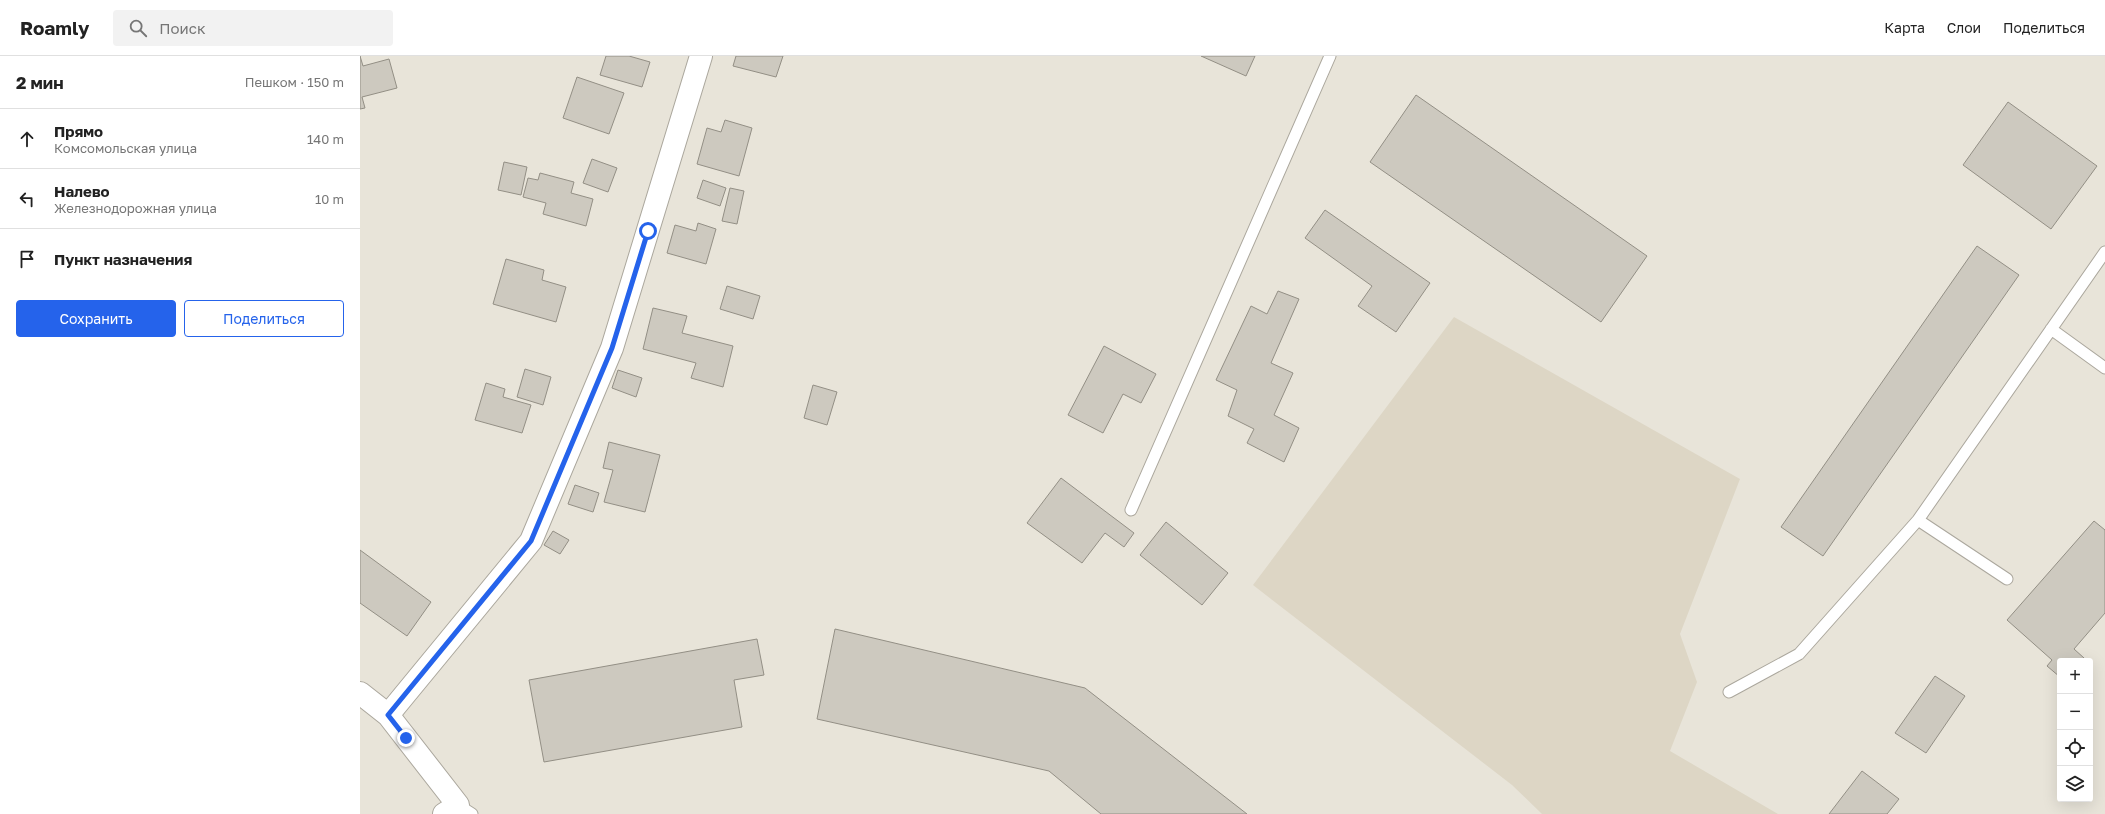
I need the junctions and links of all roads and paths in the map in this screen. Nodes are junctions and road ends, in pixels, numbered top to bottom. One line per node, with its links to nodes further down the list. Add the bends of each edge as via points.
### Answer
1 (701, 56): 11 (street, via 612,348 531,541)
2 (1330, 56): 6 (lane)
3 (2105, 252): 4 (lane)
4 (2051, 329): 5 (lane); 7 (lane)
5 (2105, 368)
6 (1131, 510)
7 (1918, 520): 8 (lane); 9 (lane, via 1799,654)
8 (2007, 579)
9 (1729, 692)
10 (360, 693): 11 (street)
11 (388, 715): 12 (street)
12 (458, 811)

